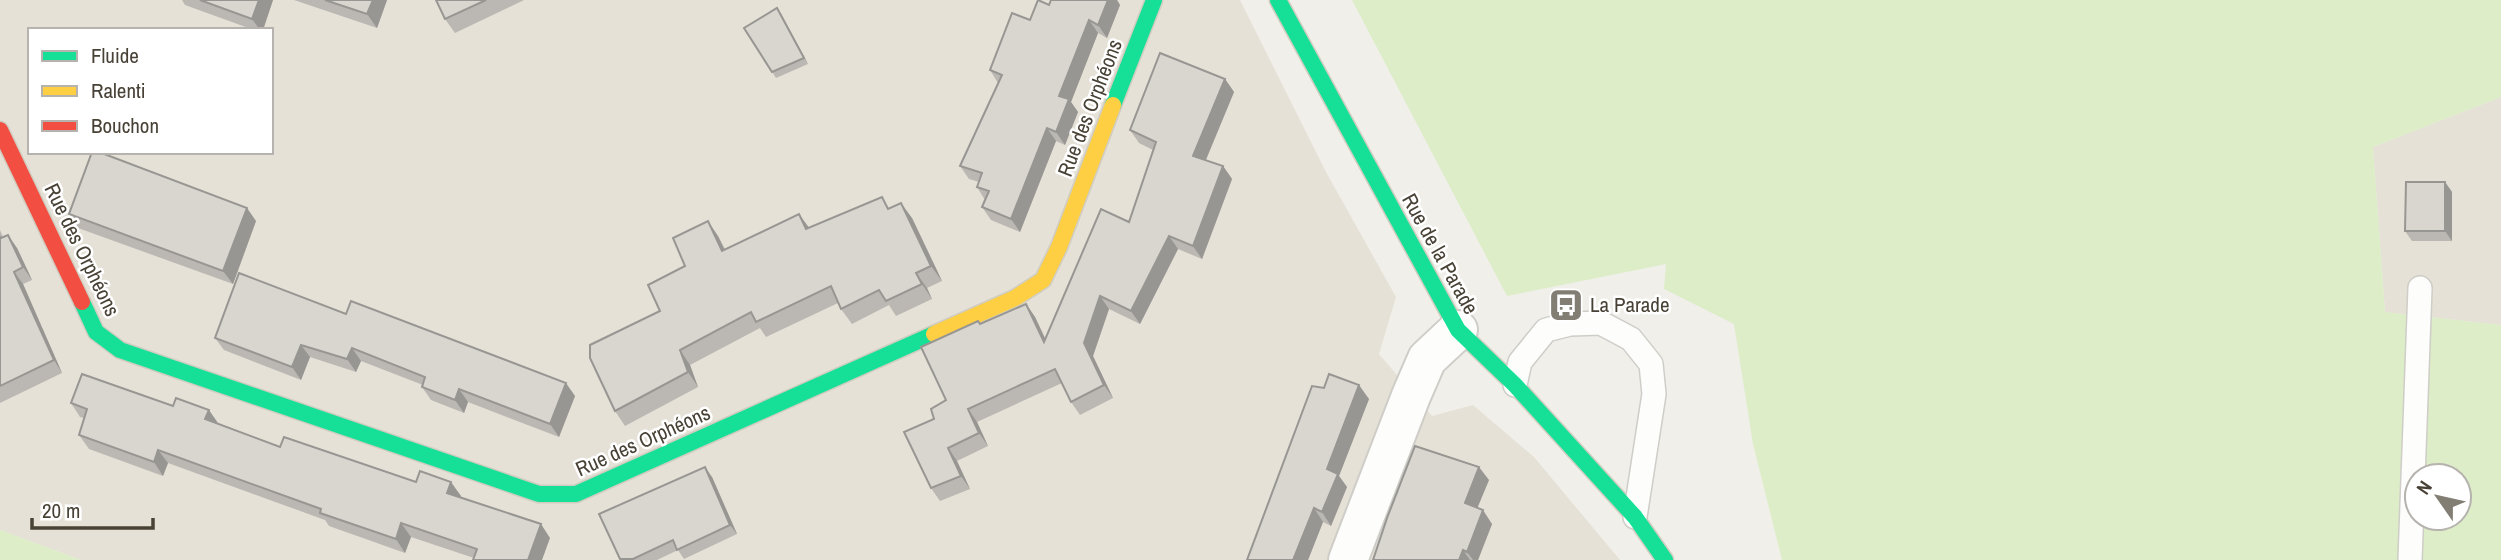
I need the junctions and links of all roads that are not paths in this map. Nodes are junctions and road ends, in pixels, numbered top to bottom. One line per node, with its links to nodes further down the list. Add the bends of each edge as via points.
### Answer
1 (1154, 0): 3 (street, Rue des Orphéons, via 1059,247 1042,280 1015,298 576,494 539,494 120,350 96,332)
2 (1278, 0): 5 (street, Rue de la Parade)
3 (0, 130)
4 (2420, 288): 10 (lane)
5 (1458, 330): 6 (street, Rue de la Parade); 8 (street, via 1427,359)
6 (1515, 385): 7 (street, Rue de la Parade); 7 (lane, via 1520,362 1546,330 1601,323 1631,339 1651,364 1654,394)
7 (1635, 517): 9 (street, Rue de la Parade)
8 (1348, 560)
9 (1665, 560)
10 (2410, 560)

